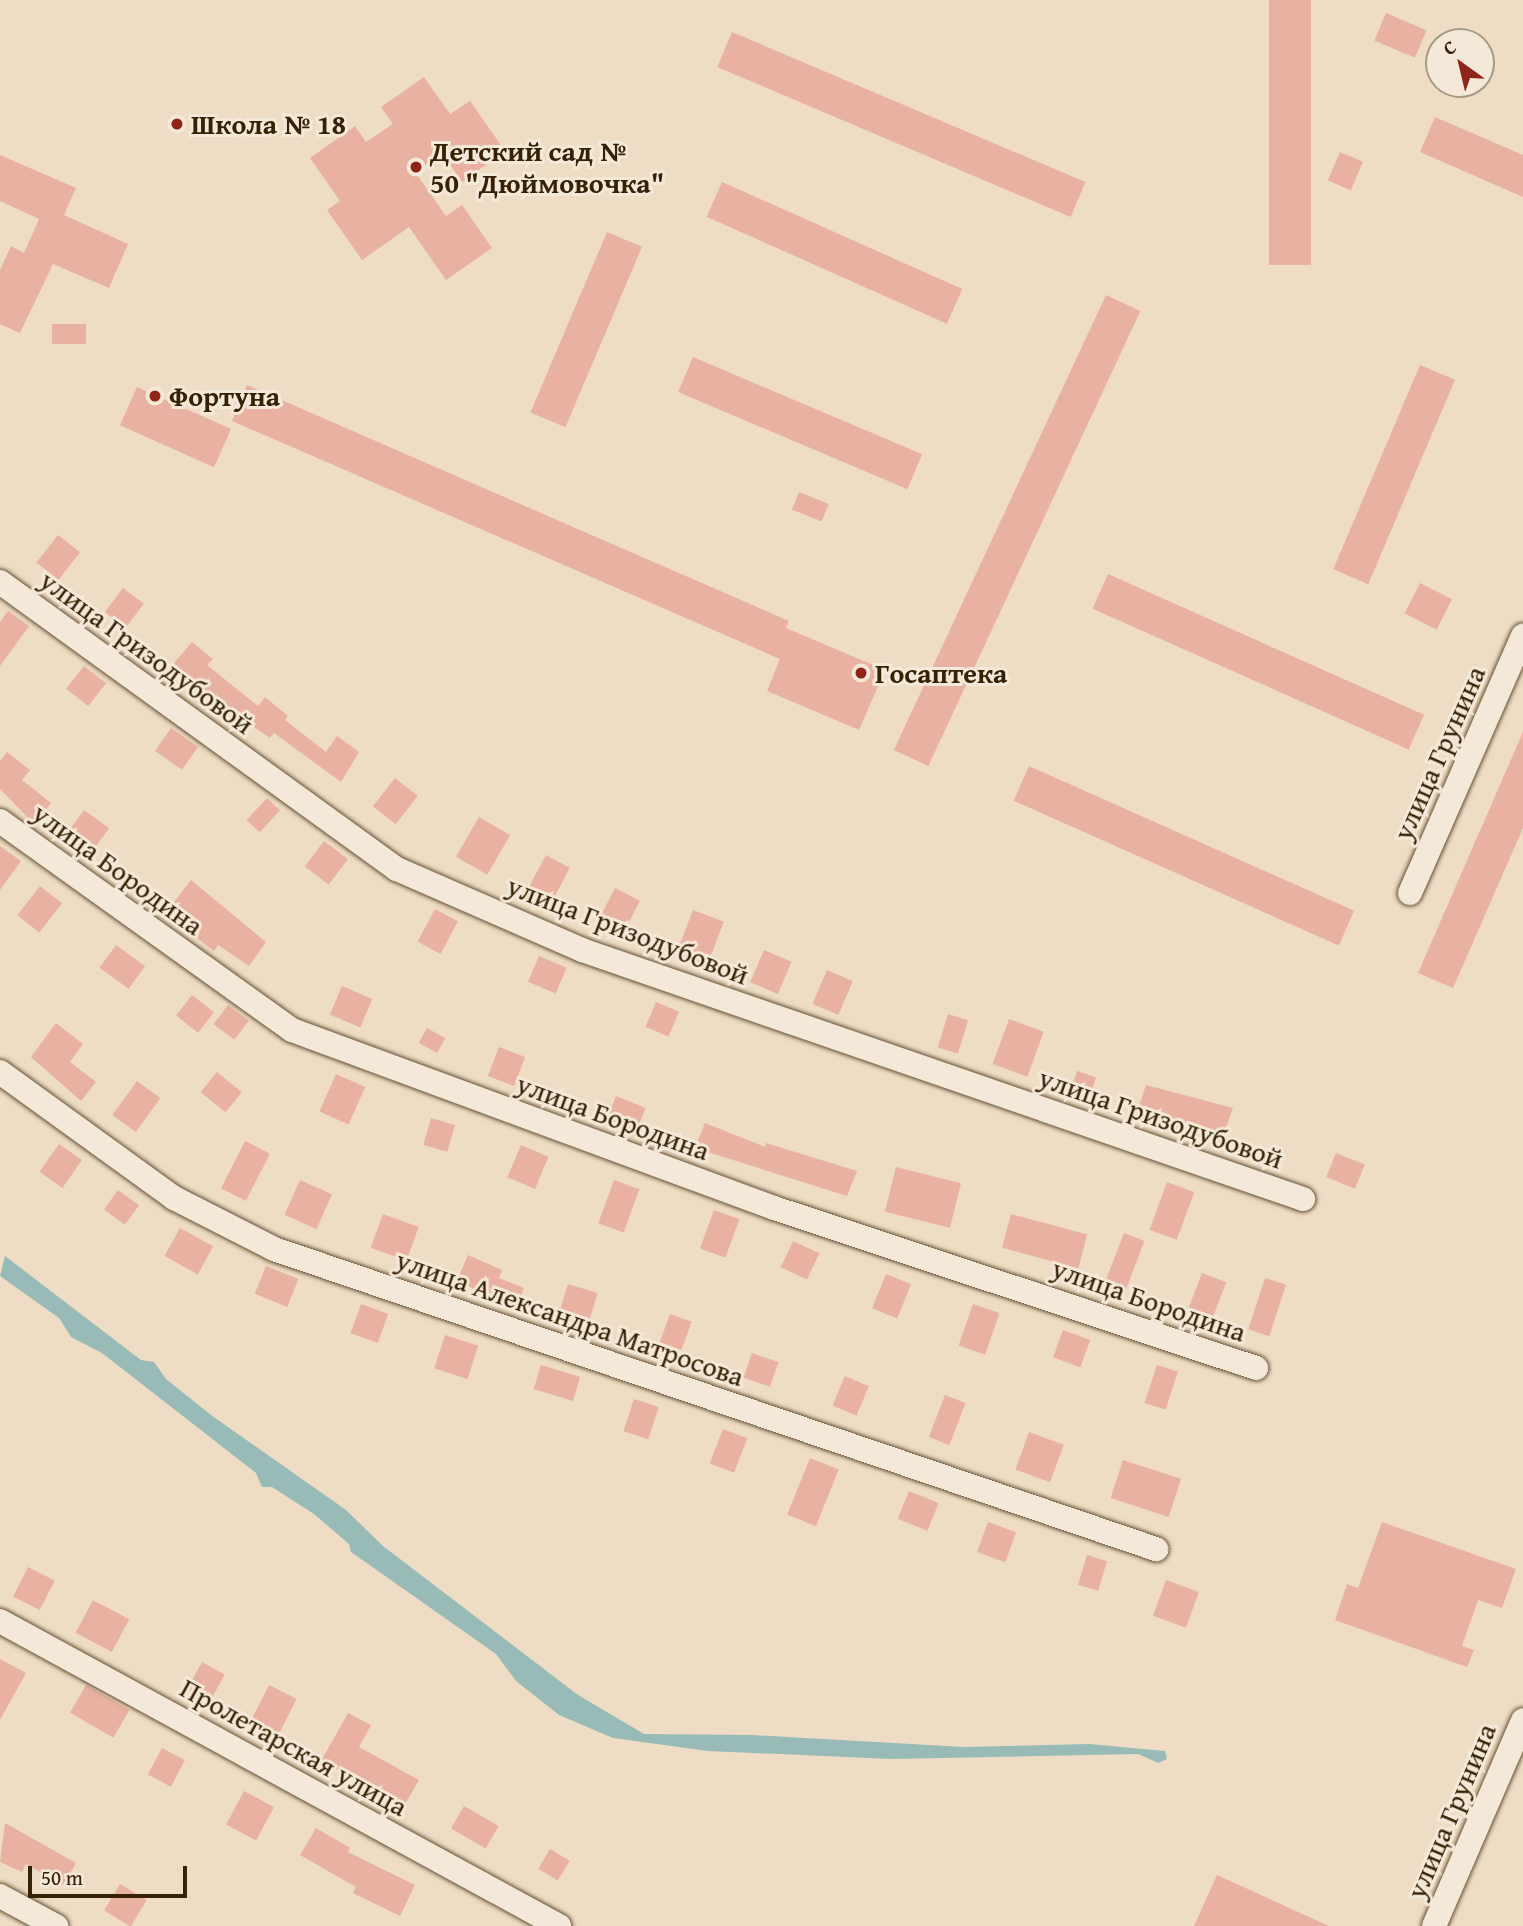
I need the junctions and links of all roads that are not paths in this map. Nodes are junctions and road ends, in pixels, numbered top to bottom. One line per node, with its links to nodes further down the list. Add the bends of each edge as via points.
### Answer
1 (0, 583): 6 (street, улица Гризодубовой, via 397,869 582,950)
2 (1523, 636): 4 (street, улица Грунина)
3 (0, 821): 7 (street, улица Бородина, via 292,1030 774,1208)
4 (1410, 893)
5 (0, 1072): 8 (street, улица Александра Матросова, via 174,1198 274,1249)
6 (1303, 1199)
7 (1256, 1368)
8 (1156, 1549)
9 (0, 1621): 13 (street, Пролетарская улица)
10 (1523, 1720): 14 (street, улица Грунина)
11 (0, 1896): 12 (street)
12 (56, 1926)
13 (559, 1926)
14 (1434, 1926)

